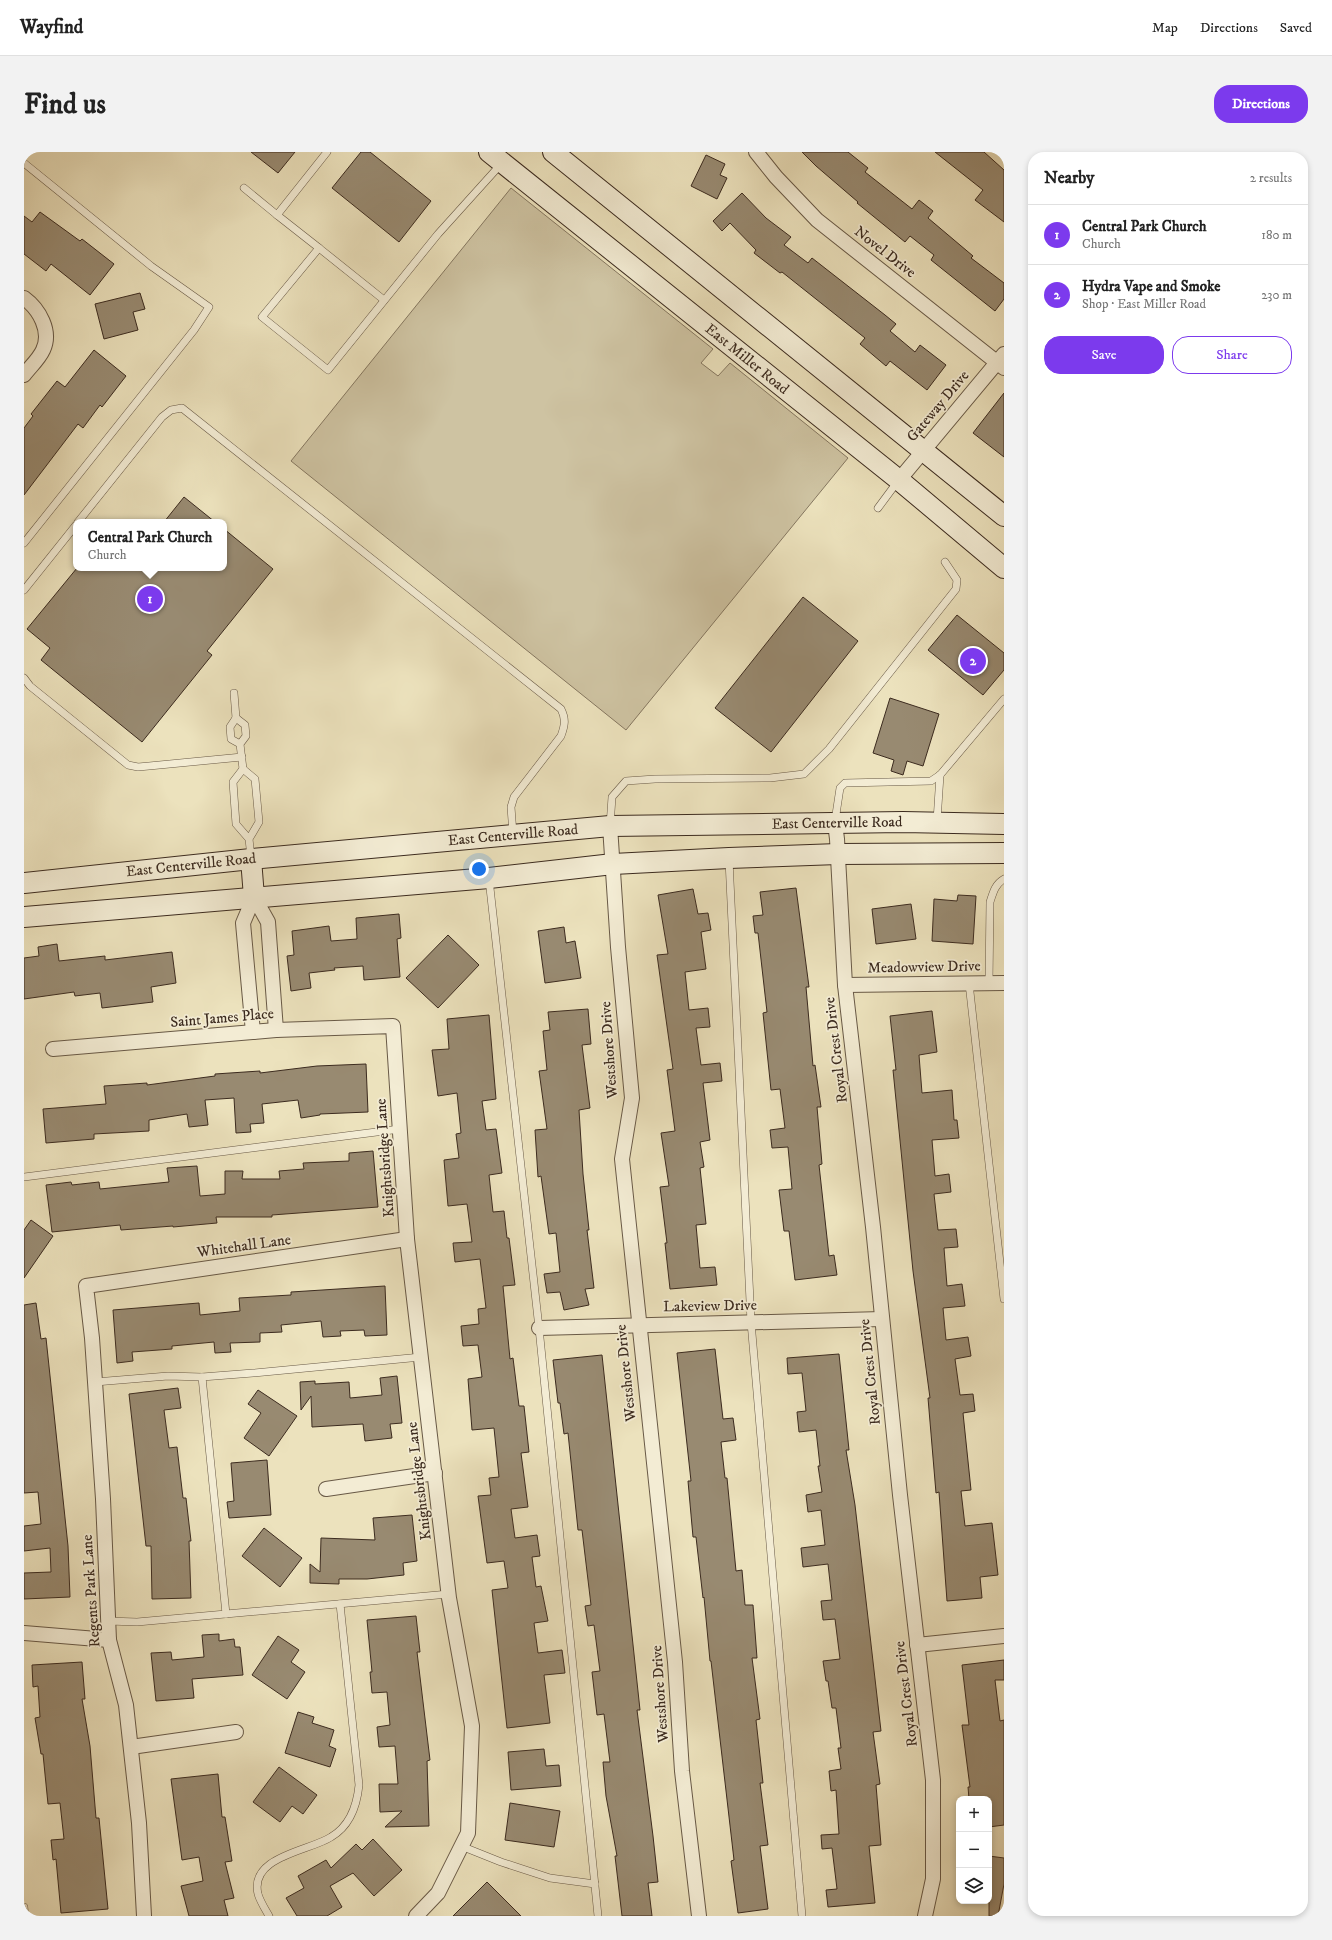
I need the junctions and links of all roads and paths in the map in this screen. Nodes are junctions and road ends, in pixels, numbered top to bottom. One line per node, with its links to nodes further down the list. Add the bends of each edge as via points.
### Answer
1 (327, 152): 7 (lane)
2 (553, 152): 13 (main road)
3 (756, 152): 11 (street, Novel Drive, via 817,220)
4 (500, 156): 10 (lane); 14 (main road, East Miller Road)
5 (24, 164): 19 (lane, via 151,266 209,307 194,330)
6 (244, 188): 7 (lane)
7 (277, 215): 8 (lane)
8 (319, 248): 10 (lane); 10 (lane, via 262,317 328,370)
9 (24, 298): 12 (street, via 33,305 46,330 44,349)
10 (384, 300)
11 (1002, 361): 13 (street, Gateway Drive)
12 (24, 375)
13 (923, 451): 14 (street, Gateway Drive); 16 (main road)
14 (899, 480): 15 (lane); 21 (main road, East Miller Road)
15 (878, 508)
16 (1004, 516)
17 (80, 519): 35 (lane, via 162,417 171,410 182,408 561,709 565,718 560,736 514,797 511,807)
18 (73, 529): 22 (lane)
19 (24, 543)
20 (945, 562): 34 (lane, via 957,580 956,589 829,749 804,774 770,778 626,781 612,797)
21 (1004, 568)
22 (24, 590)
23 (24, 678): 28 (lane, via 30,686 128,765 138,767)
24 (234, 692): 26 (lane)
25 (1004, 699): 30 (lane)
26 (236, 718): 27 (lane, via 245,725 246,736); 27 (lane, via 230,727 231,739)
27 (240, 744): 28 (lane)
28 (242, 757): 29 (lane)
29 (243, 769): 36 (lane, via 233,782 236,824); 36 (lane, via 255,779 259,822)
30 (940, 775): 31 (lane, via 931,781 845,783 840,788); 32 (lane)
31 (834, 823): 32 (main road, East Centerville Road); 34 (main road, East Centerville Road); 38 (street, Royal Crest Drive)
32 (937, 823): 33 (main road, East Centerville Road)
33 (1004, 824)
34 (610, 826): 35 (main road, East Centerville Road); 41 (street, Westshore Drive)
35 (513, 835): 40 (main road, East Centerville Road)
36 (249, 839): 40 (lane)
37 (1004, 853): 38 (main road, East Centerville Road)
38 (838, 854): 39 (main road, East Centerville Road); 50 (street, Royal Crest Drive)
39 (729, 858): 41 (main road, East Centerville Road); 61 (lane)
40 (251, 859): 44 (main road, East Centerville Road); 45 (main road)
41 (613, 864): 42 (main road, East Centerville Road); 62 (street, Westshore Drive, via 632,1098 622,1158)
42 (489, 878): 45 (main road, East Centerville Road); 63 (lane)
43 (1004, 879): 48 (lane, via 993,892 990,902)
44 (24, 883)
45 (254, 898): 46 (main road, East Centerville Road); 52 (street, via 268,922); 53 (street, via 243,923)
46 (24, 917)
47 (969, 983): 48 (street, Meadowview Drive); 50 (street, Meadowview Drive); 59 (lane)
48 (989, 983): 49 (street, Meadowview Drive)
49 (1004, 983)
50 (845, 985): 60 (street, Royal Crest Drive)
51 (393, 1026): 52 (street, Saint James Place); 55 (street, Knightsbridge Lane)
52 (276, 1030): 53 (street, Saint James Place)
53 (253, 1032): 54 (street, Saint James Place)
54 (53, 1049)
55 (400, 1129): 56 (lane); 57 (street, Knightsbridge Lane)
56 (24, 1176)
57 (407, 1239): 58 (street, Whitehall Lane); 64 (street, Knightsbridge Lane)
58 (86, 1286): 66 (street, Regents Park Lane)
59 (1004, 1299)
60 (882, 1319): 61 (street, Lakeview Drive); 76 (street, Royal Crest Drive)
61 (751, 1322): 62 (street, Lakeview Drive); 88 (lane)
62 (638, 1325): 63 (street, Lakeview Drive); 87 (street, Westshore Drive, via 675,1662 682,1771)
63 (539, 1328): 80 (lane)
64 (421, 1357): 65 (lane); 67 (street, Knightsbridge Lane)
65 (202, 1377): 66 (lane, via 168,1376); 71 (lane)
66 (95, 1382): 72 (street, Regents Park Lane)
67 (435, 1473): 68 (street); 69 (street, Knightsbridge Lane)
68 (326, 1489)
69 (449, 1594): 70 (lane); 79 (street, Knightsbridge Lane, via 472,1726 468,1833)
70 (340, 1604): 71 (lane); 84 (lane, via 359,1785 358,1797 354,1809 340,1830 331,1838 282,1856 260,1876 258,1895)
71 (226, 1614): 72 (lane, via 137,1622)
72 (108, 1621): 75 (street, Regents Park Lane)
73 (24, 1633): 75 (street)
74 (1004, 1636): 76 (street)
75 (109, 1640): 78 (street, Regents Park Lane, via 126,1705)
76 (918, 1645): 89 (street, Royal Crest Drive, via 933,1780 934,1879)
77 (236, 1732): 78 (street)
78 (131, 1747): 83 (street, Regents Park Lane, via 139,1823)
79 (461, 1846): 80 (lane, via 550,1878); 85 (street, Knightsbridge Lane, via 438,1893)
80 (595, 1884): 86 (lane)
81 (24, 1907): 82 (lane)
82 (25, 1916)
83 (144, 1916)
84 (269, 1916)
85 (416, 1916)
86 (598, 1916)
87 (699, 1916)
88 (802, 1916)
89 (925, 1916)

